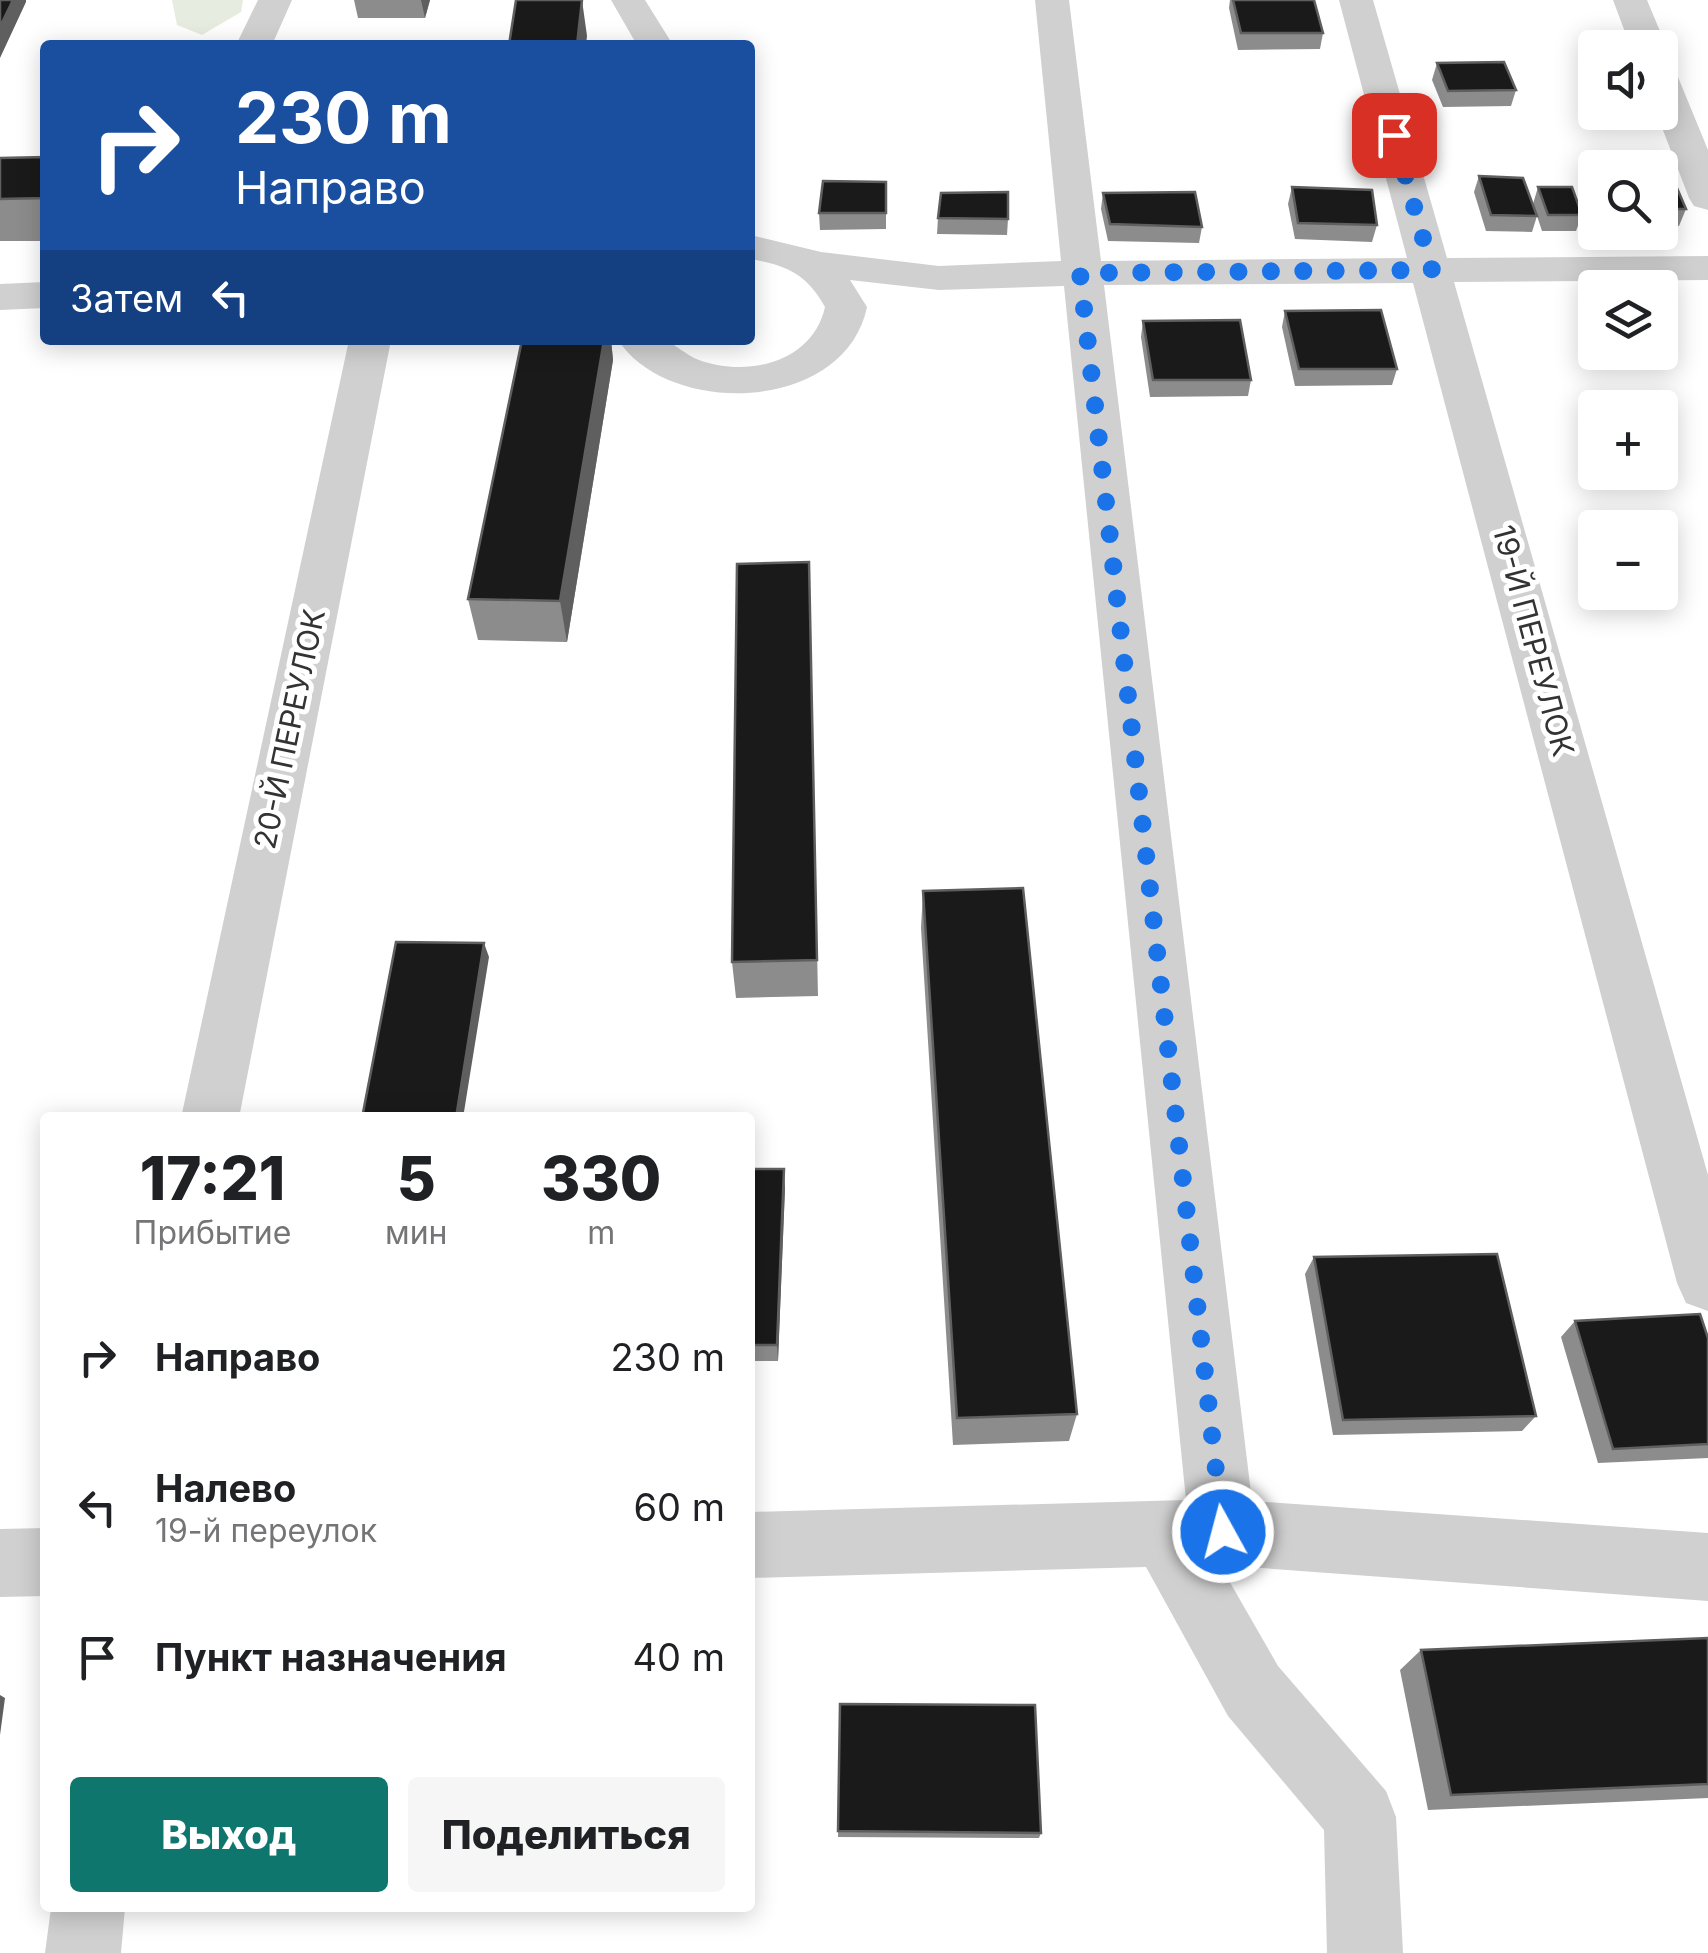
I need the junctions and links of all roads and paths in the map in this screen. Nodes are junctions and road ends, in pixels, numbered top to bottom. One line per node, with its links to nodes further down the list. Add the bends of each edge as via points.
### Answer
1 (275, 0): 7 (street)
2 (628, 0): 8 (street)
3 (1052, 0): 15 (street)
4 (1356, 0): 14 (street, 19-Й ПЕРЕУЛОК)
5 (1630, 0): 6 (street)
6 (1641, 30)
7 (256, 40)
8 (653, 40)
9 (1678, 122): 10 (street)
10 (1708, 198)
11 (755, 248): 12 (street)
12 (815, 264): 16 (street); 19 (street)
13 (1708, 268): 14 (street)
14 (1432, 270): 15 (street); 23 (street, 19-Й ПЕРЕУЛОК)
15 (1080, 273): 16 (street); 24 (street)
16 (939, 278): 19 (street)
17 (0, 296): 18 (street)
18 (40, 296)
19 (846, 306): 21 (street, via 839,334 826,350 771,376 696,375 668,366)
20 (369, 345): 22 (street, 20-Й ПЕРЕУЛОК)
21 (645, 345)
22 (211, 1112)
23 (1708, 1283)
24 (1194, 1534): 25 (street); 28 (street); 31 (street, via 1252,1691 1360,1817)
25 (755, 1545)
26 (40, 1562): 27 (street)
27 (0, 1563)
28 (1708, 1568)
29 (88, 1912): 30 (street)
30 (83, 1953)
31 (1365, 1953)

